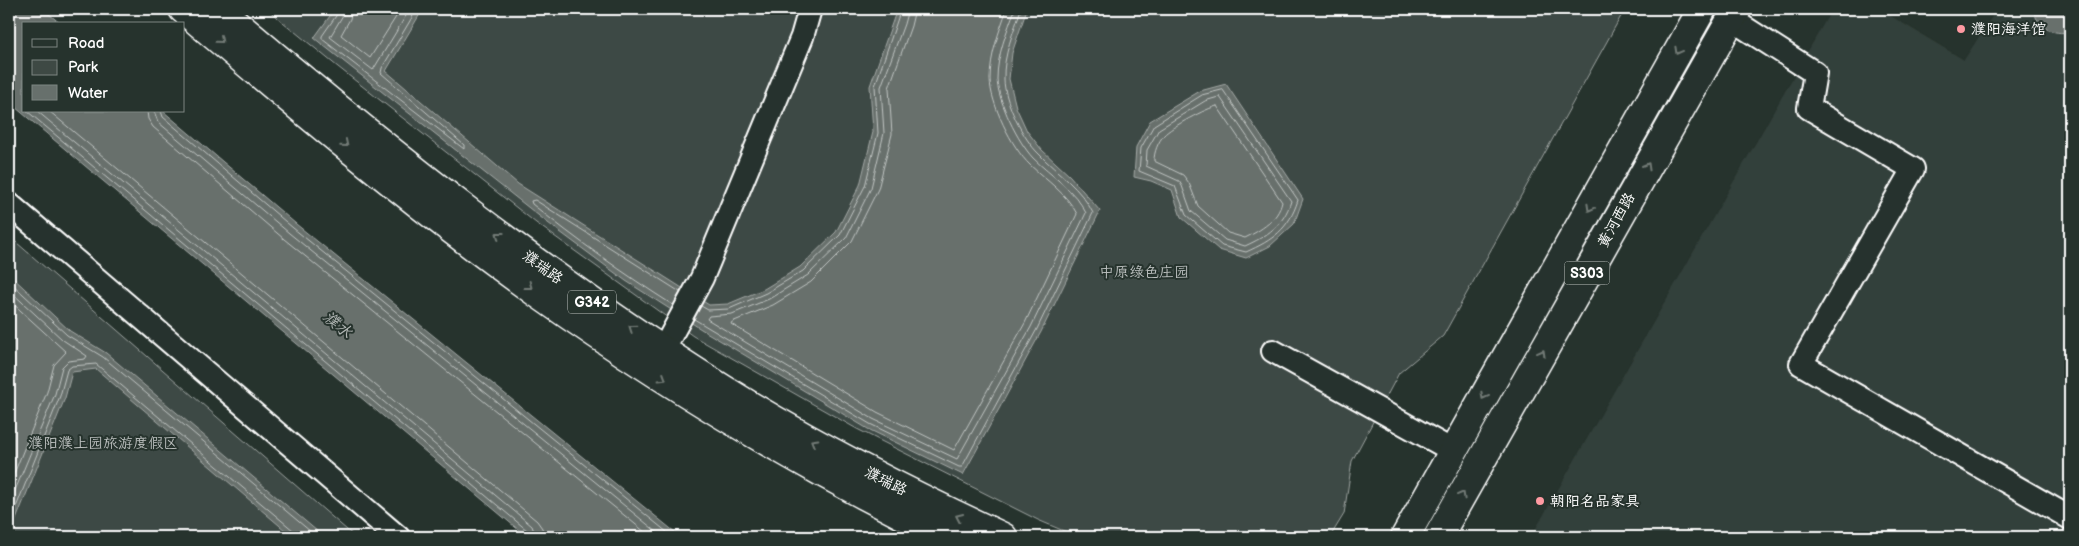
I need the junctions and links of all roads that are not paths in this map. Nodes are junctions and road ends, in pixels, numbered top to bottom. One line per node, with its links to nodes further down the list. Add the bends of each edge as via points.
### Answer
1 (183, 9): 12 (main road, 濮瑞路 / G342, one-way to 12, via 352,150 538,293 738,425 837,482)
2 (219, 9): 7 (main road, 濮瑞路 / G342, one-way to 2, via 476,218)
3 (810, 9): 7 (street, via 802,37 702,278)
4 (1702, 9): 9 (main road, 黄河西路 / S303, one-way to 9)
5 (1734, 14): 10 (street, via 1816,73 1808,108 1913,170 1801,364); 15 (main road, 黄河西路 / S303, one-way to 5)
6 (9, 204): 11 (street)
7 (663, 350): 13 (main road, 濮瑞路 / G342, one-way to 7, via 848,461)
8 (1273, 351): 9 (street)
9 (1453, 451): 14 (main road, 黄河西路 / S303)
10 (2070, 518)
11 (398, 537)
12 (947, 537)
13 (1003, 537)
14 (1405, 537)
15 (1438, 537)

